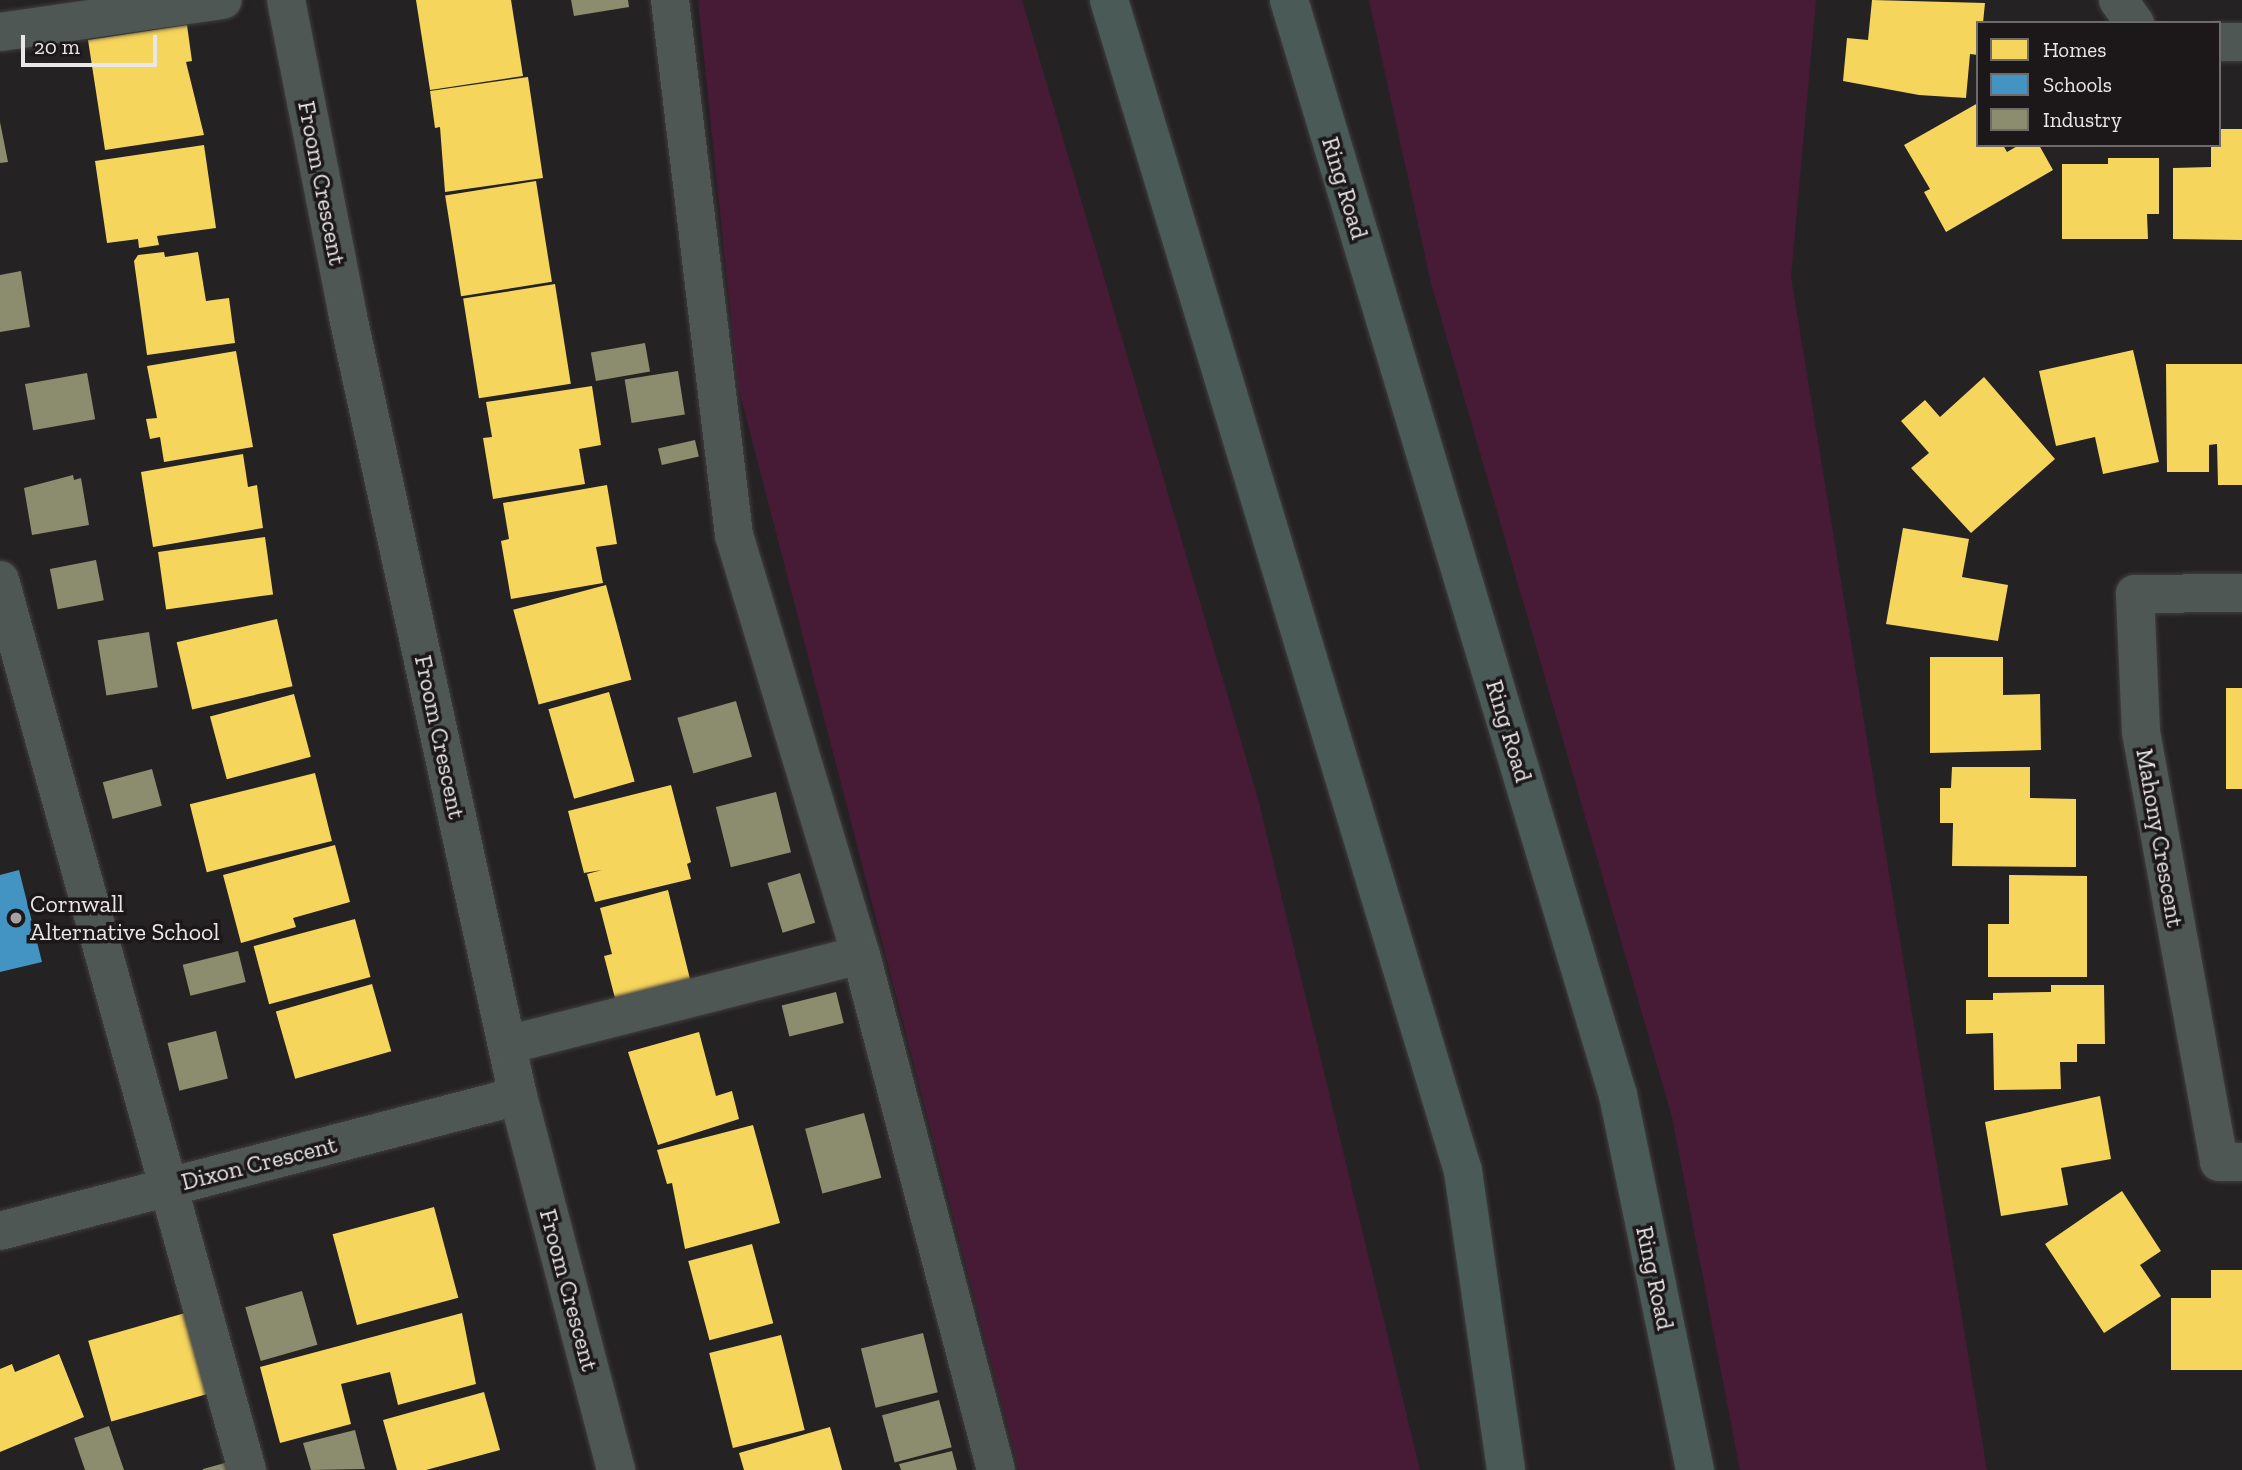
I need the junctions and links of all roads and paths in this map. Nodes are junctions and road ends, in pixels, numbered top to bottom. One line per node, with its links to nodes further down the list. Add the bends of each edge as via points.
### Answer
1 (223, 0): 9 (street)
2 (286, 0): 16 (street, Froom Crescent, via 350,326)
3 (670, 0): 15 (street, via 734,535)
4 (1109, 0): 24 (highway, via 1462,1171)
5 (1289, 0): 12 (highway, Ring Road)
6 (1301, 0): 12 (highway)
7 (2118, 0): 8 (street)
8 (2134, 21)
9 (0, 32)
10 (2221, 42): 11 (street)
11 (2242, 42)
12 (1316, 90): 25 (highway, Ring Road, via 1618,1095)
13 (0, 580): 19 (street)
14 (2242, 593): 18 (street, Mahony Crescent, via 2135,594 2141,732 2219,1162)
15 (861, 956): 16 (street); 23 (street)
16 (507, 1045): 17 (street, Froom Crescent)
17 (519, 1096): 19 (street, Dixon Crescent); 22 (street, Froom Crescent)
18 (2242, 1161)
19 (168, 1186): 20 (street, Dixon Crescent); 21 (street)
20 (0, 1231)
21 (247, 1470)
22 (615, 1470)
23 (996, 1470)
24 (1506, 1470)
25 (1695, 1470)

